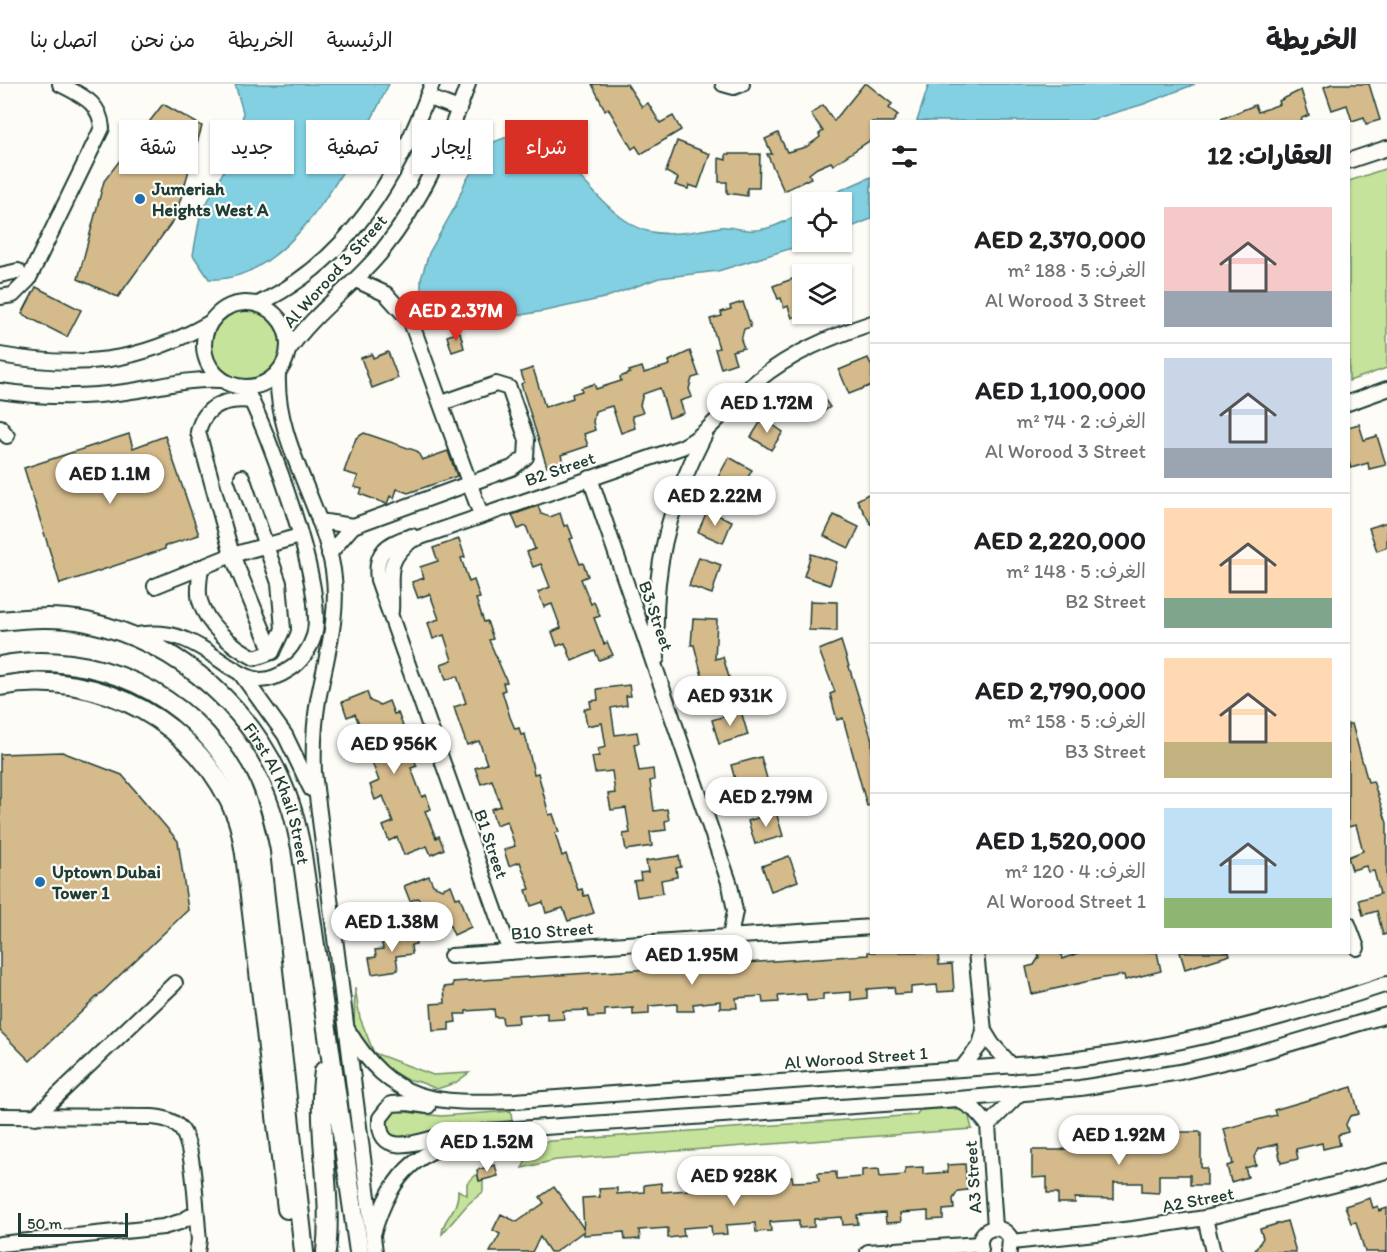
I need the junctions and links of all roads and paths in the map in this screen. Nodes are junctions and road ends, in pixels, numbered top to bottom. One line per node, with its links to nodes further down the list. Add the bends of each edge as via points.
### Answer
1 (60, 84): 16 (street, via 94,104 101,115 102,128 28,280 13,295)
2 (468, 84): 6 (street, Al Worood 3 Street)
3 (723, 84): 4 (street)
4 (742, 84)
5 (430, 91): 6 (street); 7 (street, Al Worood 3 Street)
6 (459, 109): 8 (street, Al Worood 3 Street)
7 (418, 120)
8 (454, 120)
9 (412, 136): 17 (street, Al Worood 3 Street, via 381,194 339,247 314,271)
10 (1387, 148): 11 (street)
11 (1350, 160)
12 (429, 174): 15 (street, Al Worood 3 Street, via 405,219)
13 (18, 271): 14 (street)
14 (0, 275)
15 (356, 280): 20 (street, Al Worood 3 Street, via 318,313); 29 (street, via 386,294 411,322)
16 (0, 297)
17 (258, 304): 18 (street, via 230,305); 20 (street, via 274,313 285,327)
18 (209, 323): 21 (street, via 160,348 100,362 65,363); 23 (street, via 204,354)
19 (870, 324): 30 (street, B2 Street, via 818,343 776,366 739,396)
20 (288, 351): 22 (street)
21 (0, 355)
22 (278, 374): 24 (street, via 263,384); 35 (street, via 282,419)
23 (220, 380): 24 (street); 26 (street, via 186,380 91,395 43,396)
24 (245, 388): 27 (street)
25 (1387, 390): 28 (street)
26 (0, 391)
27 (252, 401): 38 (street); 41 (street, via 214,406 200,422 198,432)
28 (1350, 402)
29 (442, 404): 33 (street); 33 (street, via 496,384 513,393 527,440 526,457 512,468)
30 (706, 432): 32 (street, B2 Street, via 682,447); 49 (street, B2 Street, via 675,502 660,557 656,606)
31 (242, 477): 39 (street)
32 (590, 478): 34 (street, B2 Street); 49 (street, B3 Street)
33 (470, 482): 34 (street); 36 (street)
34 (482, 515): 37 (street, B2 Street)
35 (319, 521): 36 (street); 40 (street)
36 (353, 526): 40 (street)
37 (423, 534): 56 (street, B1 Street, via 391,543 380,554 378,580)
38 (300, 536): 39 (street); 48 (street, via 314,591 314,635 307,653 279,676 260,680)
39 (268, 545): 41 (street); 46 (street, via 279,583 283,629)
40 (329, 554): 51 (street, via 334,601 313,744)
41 (232, 555): 42 (street); 46 (street)
42 (201, 567): 43 (street); 46 (street, via 200,600 210,621 237,649 255,658)
43 (155, 586)
44 (0, 621): 45 (main road, First Al Khail Street, via 40,617 87,622)
45 (131, 636): 48 (street, via 171,633); 64 (main road, First Al Khail Street, via 176,657 215,687 273,762 291,804 301,848)
46 (272, 652)
47 (0, 666): 84 (main road, via 50,662 88,666 125,677 160,694 190,718 217,746 237,778 252,814 260,852)
48 (241, 674): 51 (street, via 285,735)
49 (658, 675): 54 (street, B3 Street, via 734,898)
50 (0, 686): 83 (main road, via 46,682 116,696 148,711 177,732 222,787 237,820 245,854)
51 (317, 802): 62 (street)
52 (870, 927): 54 (street, B10 Street)
53 (1350, 929): 55 (street)
54 (730, 937): 56 (street, B10 Street)
55 (1357, 948)
56 (510, 952): 58 (street, B10 Street)
57 (976, 954): 63 (street)
58 (452, 956)
59 (175, 983): 71 (street)
60 (1387, 984): 65 (street, Al Worood Street 1, via 1271,1021 1175,1045)
61 (1387, 1015): 67 (street, via 1278,1049 1180,1072)
62 (346, 1029): 69 (street, Al Worood Street 1, via 369,1061 416,1096); 78 (street)
63 (984, 1031): 65 (street); 66 (street, via 980,1045)
64 (329, 1050): 85 (main road, via 322,1104 329,1214); 86 (main road, First Al Khail Street)
65 (1012, 1066): 66 (street, Al Worood Street 1)
66 (962, 1068): 69 (street, Al Worood Street 1)
67 (1018, 1095): 68 (street); 72 (street, A3 Street)
68 (958, 1099): 72 (street, A3 Street); 73 (street)
69 (496, 1101): 73 (street, via 462,1108 399,1102 384,1110 380,1126 387,1141 404,1146 446,1133)
70 (0, 1116): 71 (street)
71 (35, 1117): 75 (street, via 152,1117 172,1122 181,1128 190,1148)
72 (988, 1125): 77 (street, A3 Street)
73 (487, 1131): 78 (street, via 435,1147 417,1159 389,1192)
74 (1387, 1171): 76 (street, A2 Street)
75 (196, 1213): 79 (street, via 163,1227); 82 (street)
76 (1205, 1218): 80 (street, A2 Street); 89 (street)
77 (995, 1227): 80 (street, via 1006,1231); 81 (street, via 984,1232)
78 (373, 1234): 87 (street)
79 (0, 1244)
80 (1010, 1247)
81 (981, 1248): 88 (street)
82 (197, 1252)
83 (293, 1252)
84 (304, 1252)
85 (326, 1252)
86 (359, 1252)
87 (375, 1252)
88 (868, 1252)
89 (1213, 1252)

